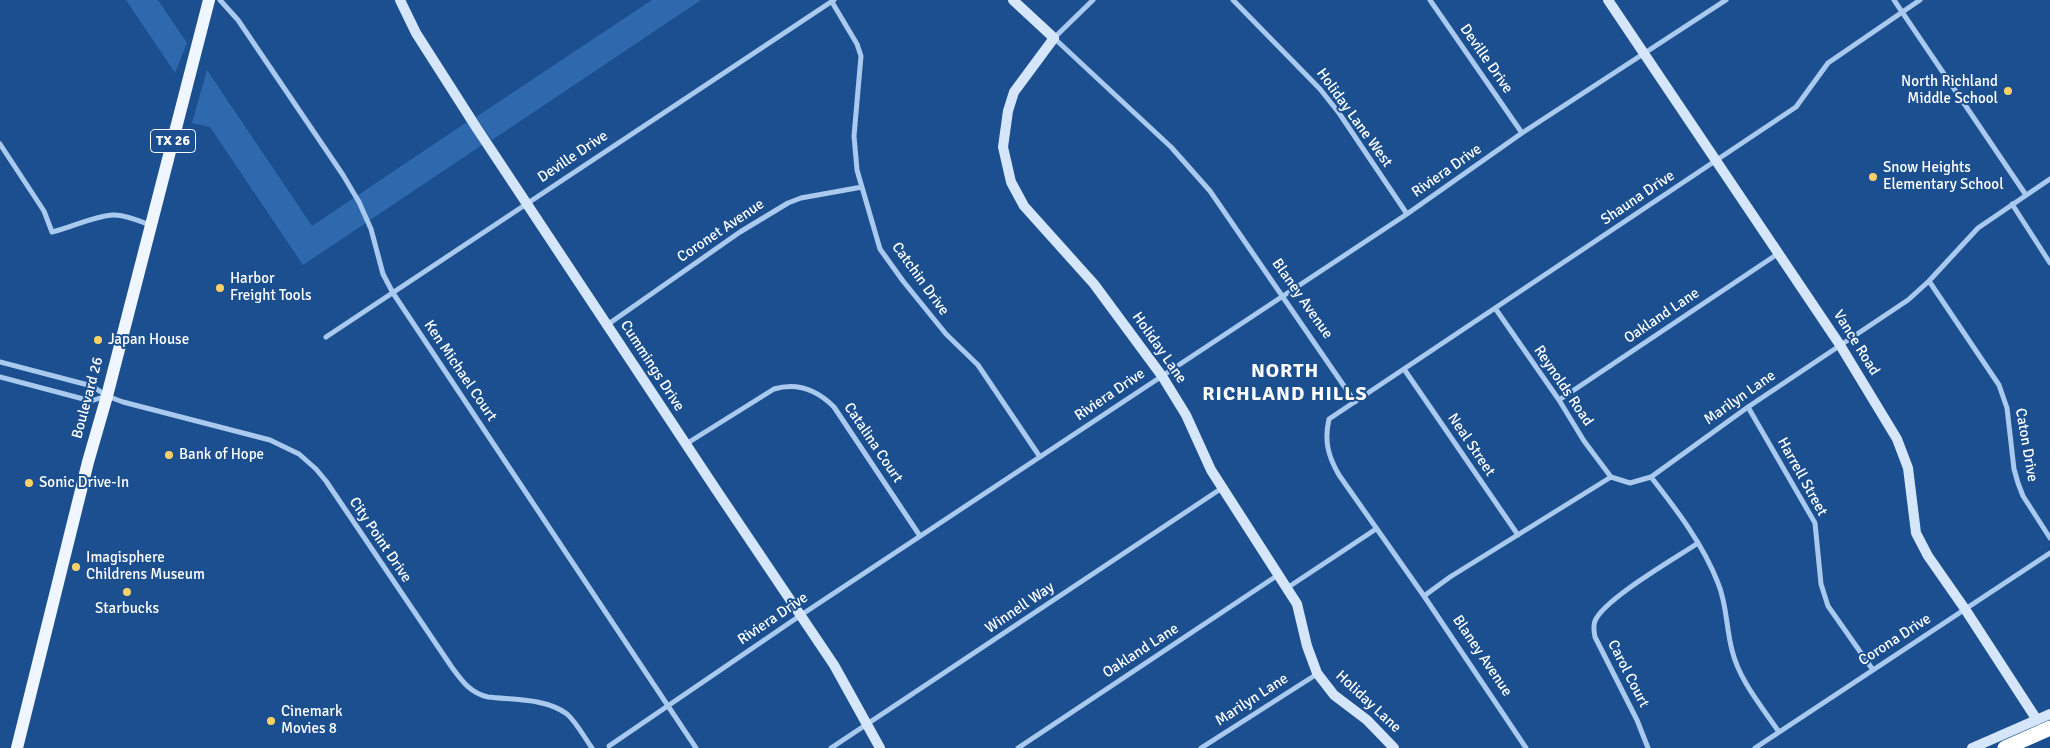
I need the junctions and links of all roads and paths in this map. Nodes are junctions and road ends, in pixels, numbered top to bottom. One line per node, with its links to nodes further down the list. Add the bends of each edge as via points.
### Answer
1 (209, 0): 25 (main road, Boulevard 26 / TX 26)
2 (220, 0): 29 (street, Ken Michael Court, via 238,20 347,182 366,216)
3 (400, 0): 22 (street, Cummings Drive, via 439,71)
4 (1013, 0): 14 (street, Blaney Avenue)
5 (1093, 0): 14 (street)
6 (1233, 0): 24 (street, Holiday Lane West, via 1320,89)
7 (1430, 0): 16 (street, Deville Drive)
8 (1608, 0): 15 (street, Vance Road)
9 (1726, 0): 15 (street, Riviera Drive)
10 (1894, 0): 13 (street)
11 (1920, 0): 13 (street, Shauna Drive)
12 (833, 1): 20 (street, Catchin Drive, via 861,56 854,136); 22 (street, Deville Drive)
13 (1902, 12): 18 (street, Shauna Drive, via 1836,55 1796,107); 21 (street)
14 (1054, 38): 30 (street, Blaney Avenue, via 1184,162 1221,205); 37 (street, Holiday Lane, via 1014,92 1008,111 1002,147 1012,182 1024,206 1094,284)
15 (1644, 54): 16 (street, Riviera Drive); 18 (street, Vance Road)
16 (1522, 133): 24 (street, Riviera Drive)
17 (0, 144): 25 (street, via 44,211 52,232 114,214)
18 (1717, 161): 26 (street, Vance Road); 31 (street, Shauna Drive)
19 (2050, 179): 21 (street, Marilyn Lane)
20 (862, 186): 32 (street, Coronet Avenue, via 788,203 740,232); 44 (street, Catchin Drive, via 880,249 946,334 978,365)
21 (2026, 195): 23 (street, Marilyn Lane)
22 (526, 204): 29 (street, Deville Drive); 32 (street, Cummings Drive)
23 (2012, 204): 27 (street); 28 (street, Marilyn Lane, via 1978,228)
24 (1407, 214): 30 (street, Riviera Drive)
25 (151, 225): 39 (main road, Boulevard 26 / TX 26)
26 (1779, 253): 34 (street, Vance Road); 40 (street, Oakland Lane)
27 (2050, 262)
28 (1929, 281): 34 (street, Marilyn Lane, via 1908,300); 51 (street, Caton Drive, via 1999,385 2007,408 2018,484)
29 (393, 293): 33 (street, Deville Drive); 61 (street, Ken Michael Court)
30 (1280, 296): 37 (street, Riviera Drive); 41 (street, Blaney Avenue)
31 (1495, 308): 36 (street, Shauna Drive); 40 (street, Reynolds Road)
32 (607, 325): 43 (street, Cummings Drive)
33 (326, 337)
34 (1840, 345): 42 (street, Marilyn Lane); 57 (street, Vance Road, via 1897,439 1908,468 1916,533)
35 (0, 362): 39 (street, City Point Drive, via 92,386)
36 (1404, 369): 41 (street, Shauna Drive); 49 (street, Neal Street)
37 (1162, 376): 44 (street, Riviera Drive); 47 (street, Holiday Lane, via 1186,414 1202,454)
38 (0, 377): 39 (street, City Point Drive, via 91,402)
39 (107, 396): 68 (main road, Boulevard 26 / TX 26); 69 (street, City Point Drive, via 270,440 299,454 326,481 468,688 488,697 558,708 575,722)
40 (1558, 400): 45 (street, Reynolds Road)
41 (1355, 402): 48 (street, Blaney Avenue, via 1330,419 1326,431 1329,457)
42 (1748, 407): 46 (street, Marilyn Lane); 59 (street, Harrell Street, via 1815,523 1821,584 1828,606)
43 (686, 444): 50 (street, Catalina Court, via 774,389 803,387 818,393 834,407); 58 (street, Cummings Drive)
44 (1040, 457): 50 (street, Riviera Drive)
45 (1611, 477): 46 (street, Marilyn Lane, via 1630,483); 49 (street)
46 (1651, 477): 52 (street)
47 (1222, 488): 54 (street, Holiday Lane); 63 (street, Winnell Way)
48 (1376, 529): 55 (street); 56 (street, Blaney Avenue)
49 (1518, 535): 56 (street)
50 (920, 536): 58 (street, Riviera Drive)
51 (2050, 538)
52 (1698, 543): 65 (street, via 1720,586 1732,651 1740,672); 76 (street, Carol Court, via 1616,598 1602,609 1594,622 1595,637)
53 (2050, 553): 57 (street, Corona Drive)
54 (1278, 575): 55 (street, Holiday Lane); 73 (street, Oakland Lane)
55 (1286, 588): 60 (street, Holiday Lane, via 1297,604)
56 (1424, 596): 75 (street, Blaney Avenue)
57 (1965, 609): 59 (street, Corona Drive); 64 (street, Vance Road)
58 (801, 615): 61 (street, Riviera Drive); 63 (street, Cummings Drive, via 850,690)
59 (1873, 670): 65 (street, Corona Drive)
60 (1317, 673): 67 (street, Holiday Lane, via 1334,695 1361,715); 74 (street, Marilyn Lane)
61 (668, 705): 66 (street, Riviera Drive); 70 (street, Ken Michael Court)
62 (2050, 714): 64 (street)
63 (866, 724): 71 (street, Winnell Way); 72 (street, Cummings Drive)
64 (2044, 724): 78 (street); 79 (highway)
65 (1779, 732): 77 (street, Corona Drive)
66 (609, 746)
67 (1392, 747)
68 (17, 748)
69 (592, 748)
70 (696, 748)
71 (831, 748)
72 (880, 748)
73 (1018, 748)
74 (1201, 748)
75 (1526, 748)
76 (1648, 748)
77 (1755, 748)
78 (1972, 748)
79 (2005, 748)

